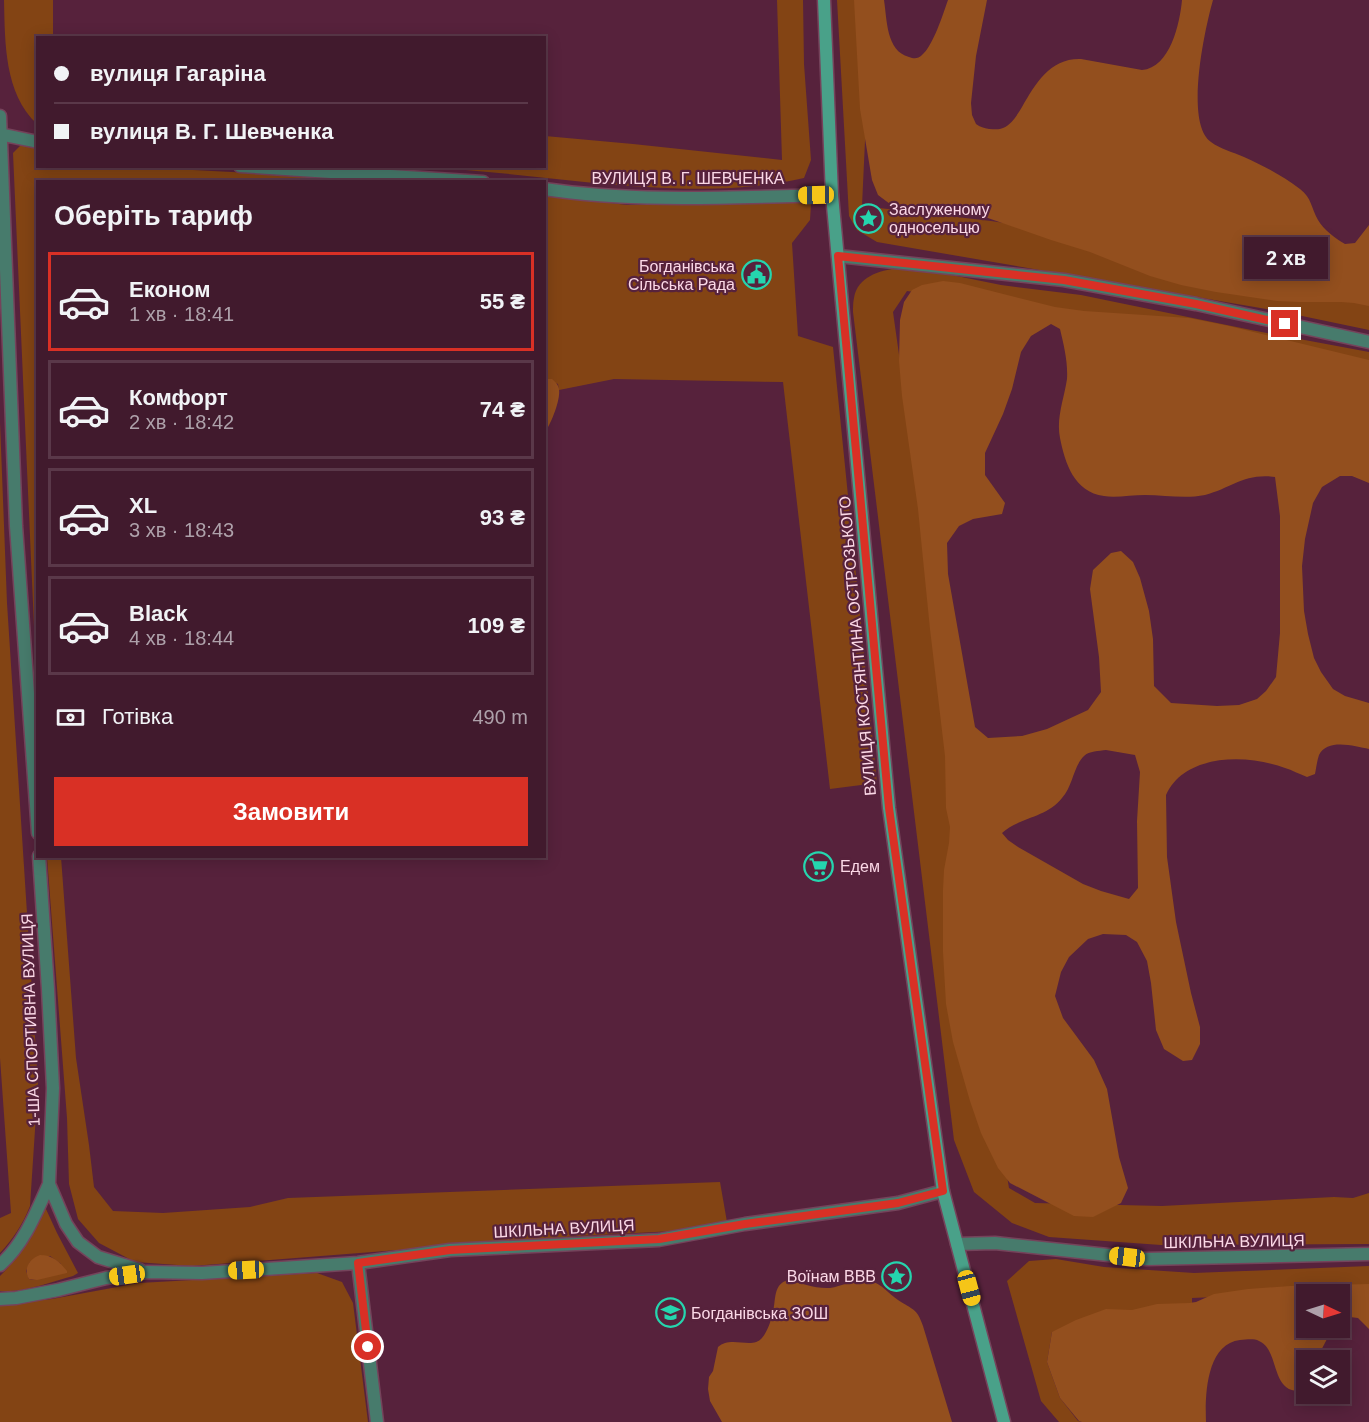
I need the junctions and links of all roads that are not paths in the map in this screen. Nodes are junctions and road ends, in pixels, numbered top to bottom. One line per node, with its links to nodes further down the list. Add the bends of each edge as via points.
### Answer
1 (824, 0): 8 (street, ВУЛИЦЯ КОСТЯНТИНА ОСТРОЗЬКОГО)
2 (0, 116): 3 (street)
3 (0, 134): 4 (street); 11 (street, via 16,526)
4 (36, 142)
5 (270, 168): 6 (street)
6 (453, 180)
7 (546, 189): 8 (street, ВУЛИЦЯ В. Г. ШЕВЧЕНКА, via 653,197)
8 (832, 195): 9 (street, ВУЛИЦЯ КОСТЯНТИНА ОСТРОЗЬКОГО)
9 (838, 256): 10 (street, via 1064,280); 14 (street, ВУЛИЦЯ КОСТЯНТИНА ОСТРОЗЬКОГО, via 889,808)
10 (1369, 342)
11 (36, 805)
12 (39, 858): 13 (street, 1-ША СПОРТИВНА ВУЛИЦЯ, via 52,1088)
13 (49, 1184): 18 (street, via 32,1222); 19 (street, 1-ША СПОРТИВНА ВУЛИЦЯ, via 78,1242 98,1257)
14 (943, 1191): 15 (street, ВУЛИЦЯ КОСТЯНТИНА ОСТРОЗЬКОГО); 17 (street, ШКІЛЬНА ВУЛИЦЯ, via 898,1203 659,1239 450,1250)
15 (957, 1244): 16 (street, ШКІЛЬНА ВУЛИЦЯ, via 995,1243 1146,1259); 22 (street, ВУЛИЦЯ КОСТЯНТИНА ОСТРОЗЬКОГО)
16 (1369, 1254)
17 (358, 1263): 19 (street, ШКІЛЬНА ВУЛИЦЯ, via 202,1273); 21 (street)
18 (0, 1265)
19 (147, 1272): 20 (street)
20 (0, 1299)
21 (377, 1422)
22 (1005, 1422)

